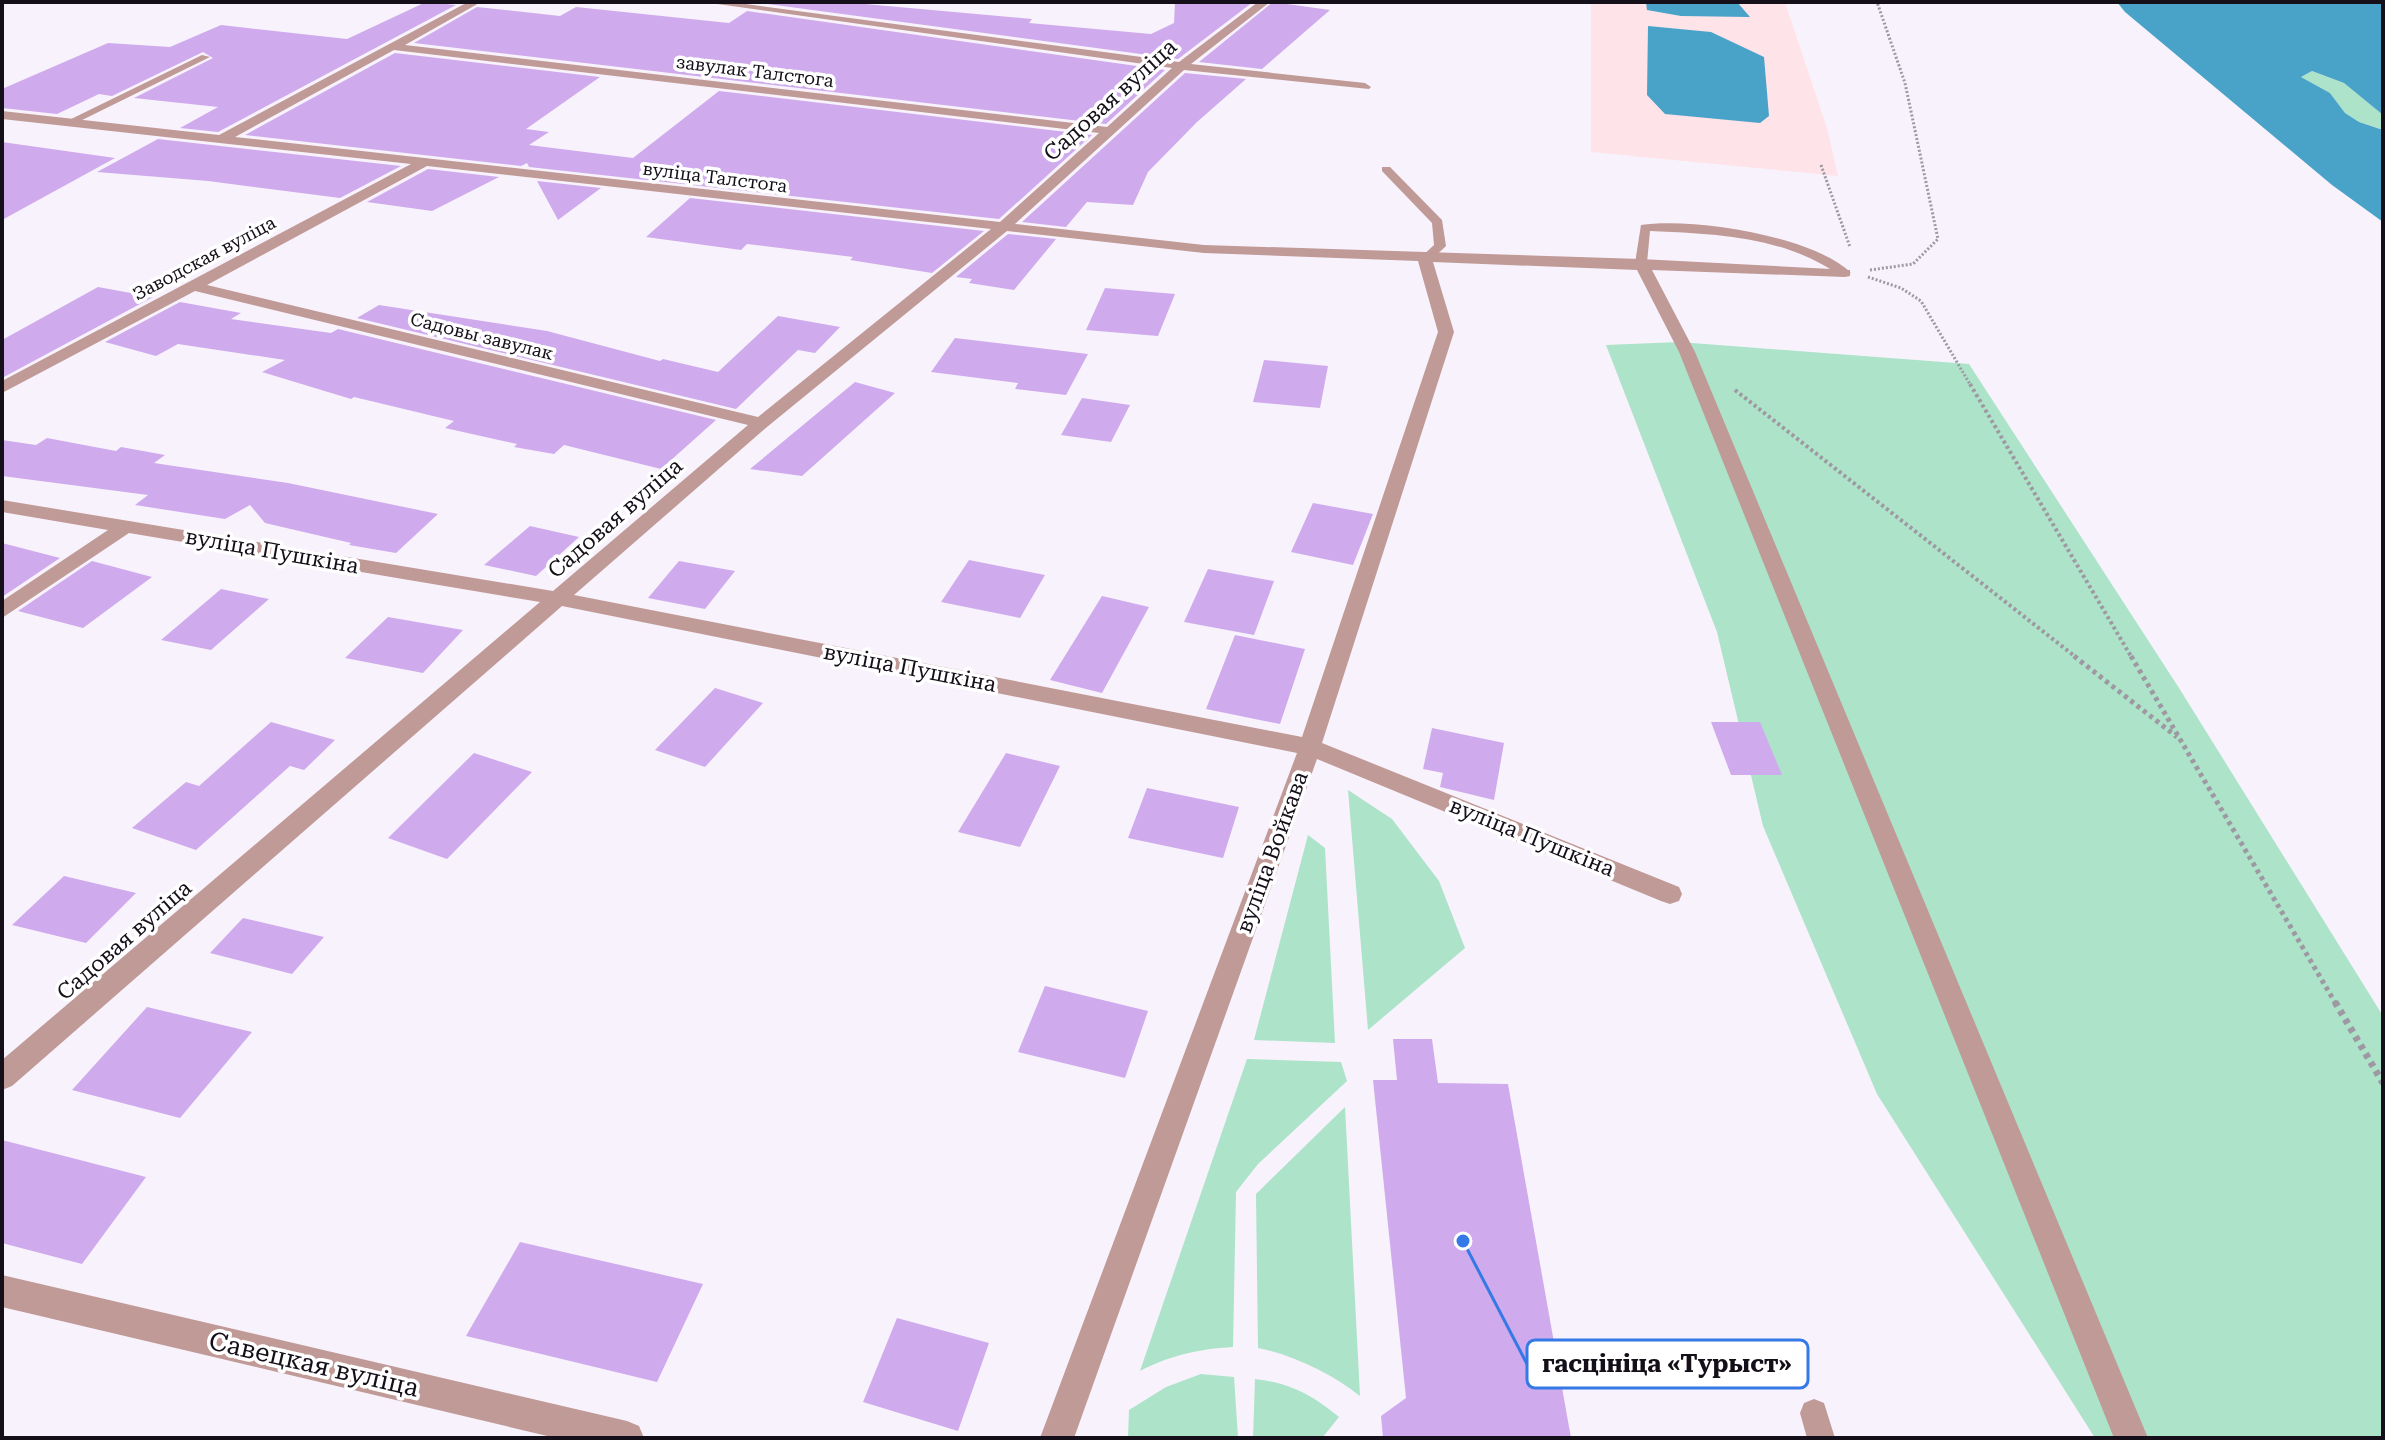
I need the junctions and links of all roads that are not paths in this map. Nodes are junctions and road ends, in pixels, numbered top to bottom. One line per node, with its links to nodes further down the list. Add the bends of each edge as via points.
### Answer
1 (476, 2): 4 (street)
2 (708, 2): 6 (street)
3 (1265, 2): 6 (street, Садовая вуліца)
4 (393, 47): 10 (street, завулак Талстога); 11 (street)
5 (205, 57): 9 (lane)
6 (1181, 66): 7 (street); 10 (street, Садовая вуліца)
7 (1365, 87)
8 (2, 115): 9 (street, вуліца Талстога)
9 (70, 122): 11 (street, вуліца Талстога)
10 (1112, 131): 14 (street, Садовая вуліца)
11 (224, 138): 12 (street, вуліца Талстога)
12 (425, 162): 14 (street, вуліца Талстога); 18 (street, Заводская вуліца)
13 (1386, 169): 15 (lane, via 1438,222 1440,246)
14 (1002, 228): 15 (street, вуліца Талстога, via 1204,249); 20 (street, Садовая вуліца)
15 (1425, 259): 16 (street, вуліца Талстога); 25 (street, вуліца Войкава, via 1446,332)
16 (1641, 263): 17 (street, вуліца Талстога); 17 (lane, via 1645,227 1746,232); 31 (street, via 1687,352)
17 (1839, 268)
18 (194, 286): 19 (street, Заводская вуліца); 20 (street, Садовы завулак)
19 (2, 388)
20 (761, 423): 23 (street, Садовая вуліца)
21 (2, 506): 22 (street, вуліца Пушкіна)
22 (125, 527): 23 (street, вуліца Пушкіна); 24 (street)
23 (559, 599): 25 (street, вуліца Пушкіна); 27 (street, Садовая вуліца)
24 (2, 611)
25 (1310, 747): 26 (street, вуліца Пушкіна); 30 (street, вуліца Войкава)
26 (1670, 894)
27 (2, 1077)
28 (2, 1291): 29 (street, Савецкая вуліца)
29 (627, 1438)
30 (1057, 1438)
31 (2131, 1438)

